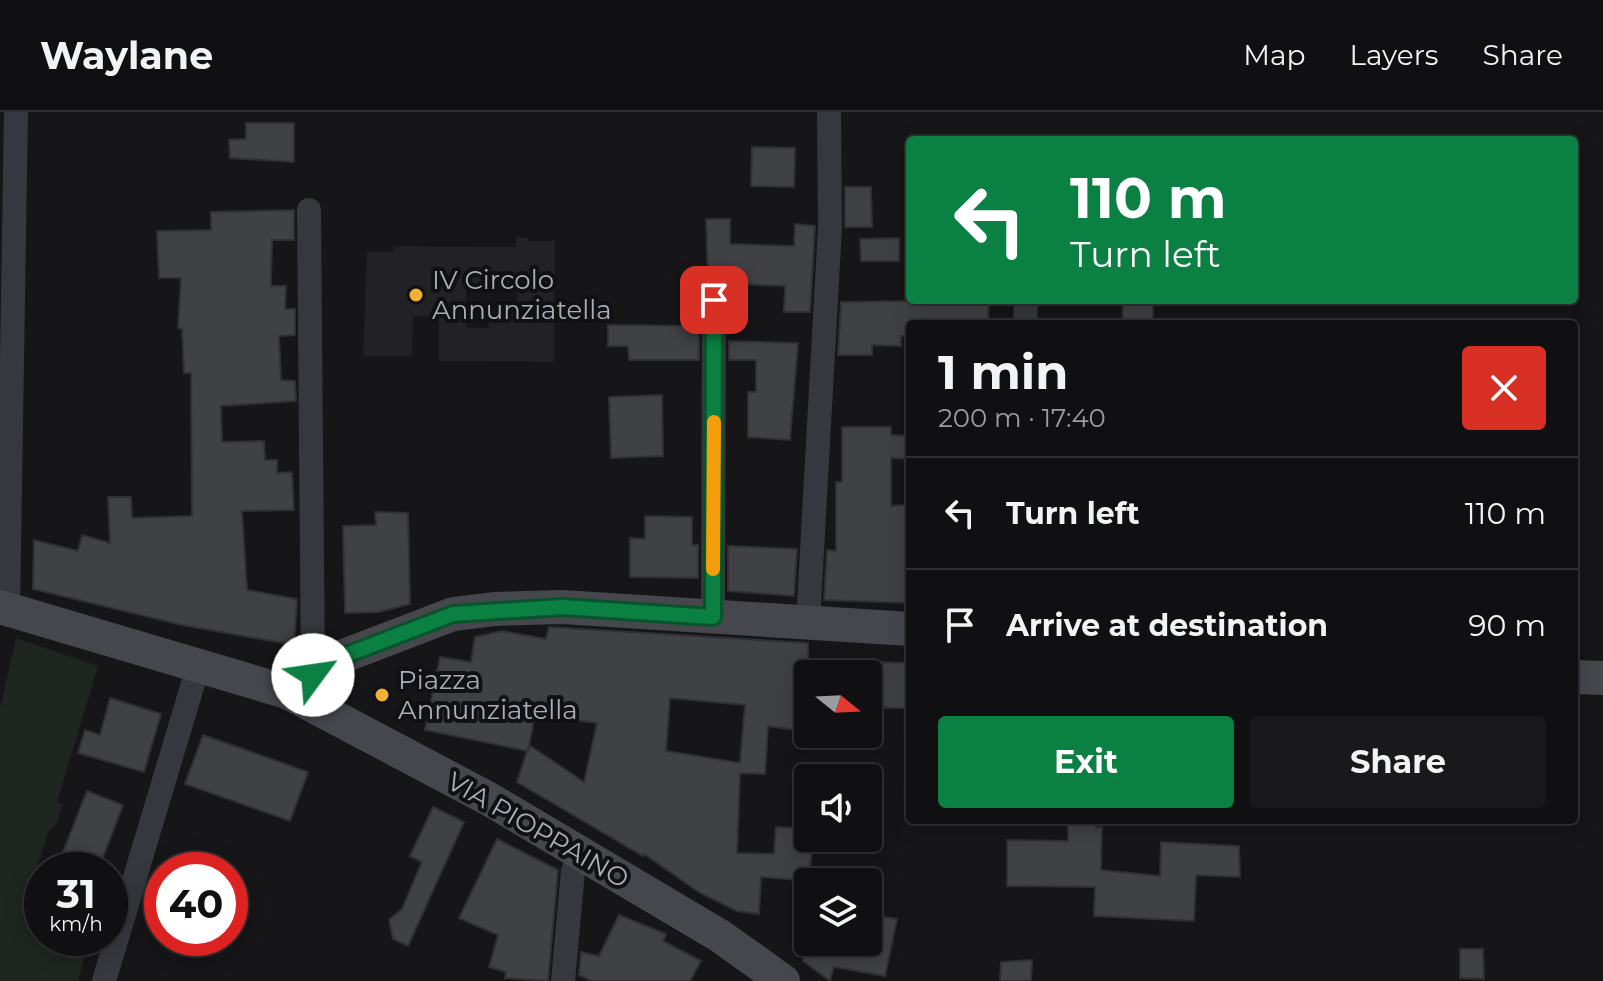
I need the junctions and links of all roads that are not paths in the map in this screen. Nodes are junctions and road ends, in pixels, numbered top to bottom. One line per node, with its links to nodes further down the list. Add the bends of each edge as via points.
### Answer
1 (16, 112): 5 (street)
2 (829, 112): 7 (street, via 830,227)
3 (309, 210): 12 (street)
4 (714, 300): 6 (street)
5 (4, 608): 9 (main road, VIA PIOPPAINO)
6 (713, 617): 7 (main road); 12 (main road, via 562,607 453,614 341,657)
7 (808, 623): 8 (main road)
8 (906, 629)
9 (198, 667): 12 (main road, VIA PIOPPAINO); 14 (street)
10 (1578, 677): 11 (main road)
11 (1603, 678)
12 (300, 683): 13 (main road, VIA PIOPPAINO)
13 (581, 854): 15 (street, via 573,871); 16 (main road, VIA PIOPPAINO, via 720,936)
14 (104, 981)
15 (563, 981)
16 (783, 981)

